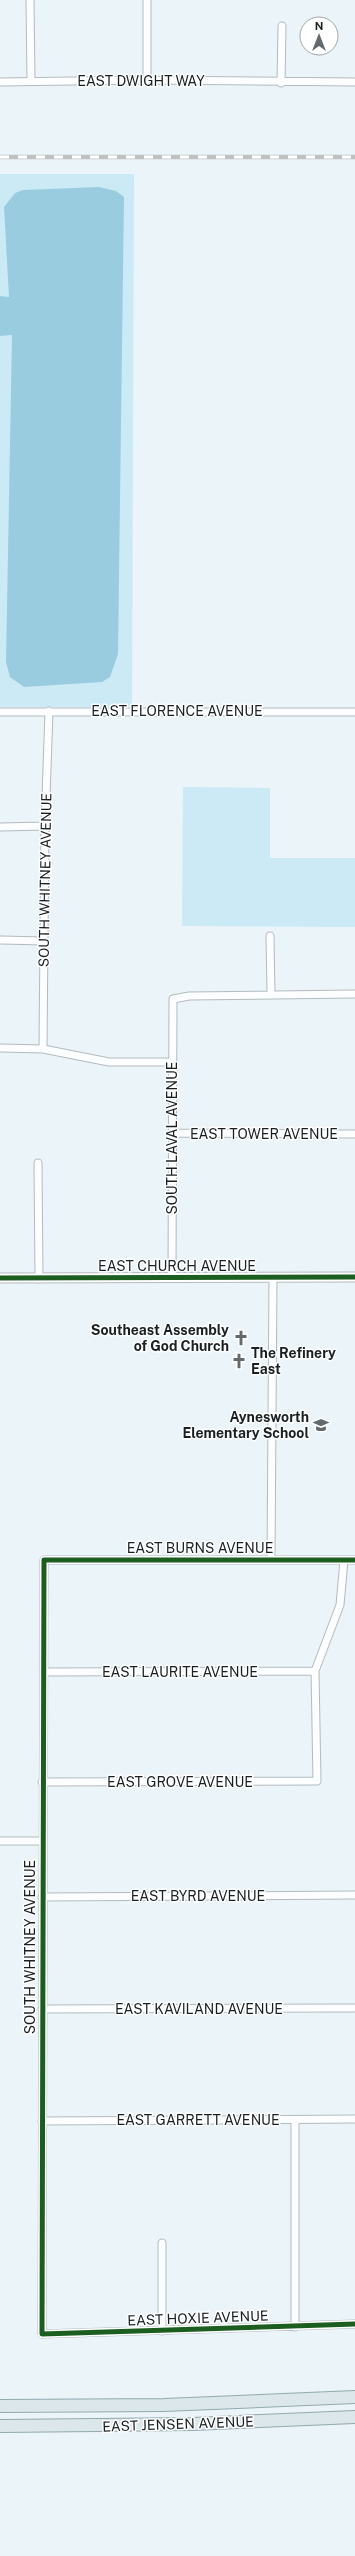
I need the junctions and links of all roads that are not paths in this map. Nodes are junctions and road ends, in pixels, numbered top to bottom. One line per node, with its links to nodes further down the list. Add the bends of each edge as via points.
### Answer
1 (30, 0): 5 (street)
2 (147, 0): 4 (street)
3 (282, 26): 8 (street)
4 (147, 80): 5 (street, EAST DWIGHT WAY); 8 (street, EAST DWIGHT WAY)
5 (31, 81): 6 (street, EAST DWIGHT WAY)
6 (0, 82)
7 (355, 82): 8 (street, EAST DWIGHT WAY)
8 (281, 83)
9 (49, 711): 10 (street, EAST FLORENCE AVENUE); 11 (street, EAST FLORENCE AVENUE); 12 (street, SOUTH WHITNEY AVENUE)
10 (0, 712)
11 (355, 712)
12 (45, 826): 13 (street); 16 (street, SOUTH WHITNEY AVENUE)
13 (0, 827)
14 (270, 936): 17 (street)
15 (0, 940): 16 (street)
16 (45, 941): 20 (street, SOUTH WHITNEY AVENUE)
17 (271, 994): 18 (street); 21 (street, SOUTH LAVAL AVENUE, via 189,996 173,999)
18 (355, 994)
19 (0, 1048): 20 (street)
20 (43, 1049): 21 (street, via 94,1060)
21 (171, 1062): 22 (street, SOUTH LAVAL AVENUE)
22 (172, 1133): 23 (street, EAST TOWER AVENUE); 28 (street, SOUTH LAVAL AVENUE)
23 (355, 1134)
24 (38, 1163): 29 (street)
25 (273, 1277): 26 (street, EAST CHURCH AVENUE); 28 (street, EAST CHURCH AVENUE); 31 (street)
26 (355, 1277)
27 (0, 1278): 29 (street, EAST CHURCH AVENUE)
28 (172, 1278): 29 (street, EAST CHURCH AVENUE)
29 (39, 1279)
30 (44, 1560): 31 (street, EAST BURNS AVENUE); 35 (street, SOUTH WHITNEY AVENUE)
31 (271, 1560): 32 (street, EAST BURNS AVENUE)
32 (344, 1560): 33 (street, EAST BURNS AVENUE); 34 (street, via 340,1605)
33 (355, 1560)
34 (315, 1671): 35 (street, EAST LAURITE AVENUE); 36 (street, EAST GROVE AVENUE, via 317,1781)
35 (44, 1672): 36 (street, SOUTH WHITNEY AVENUE)
36 (42, 1782): 37 (street, SOUTH WHITNEY AVENUE)
37 (42, 1841): 38 (street); 40 (street, SOUTH WHITNEY AVENUE)
38 (0, 1842)
39 (355, 1895): 40 (street, EAST BYRD AVENUE)
40 (42, 1898): 42 (street, SOUTH WHITNEY AVENUE)
41 (355, 2008): 42 (street, EAST KAVILAND AVENUE)
42 (42, 2010): 43 (street, SOUTH WHITNEY AVENUE)
43 (42, 2120): 44 (street, EAST GARRETT AVENUE); 50 (street, SOUTH WHITNEY AVENUE)
44 (295, 2120): 45 (street, EAST GARRETT AVENUE); 48 (street)
45 (355, 2120)
46 (162, 2243): 49 (street)
47 (355, 2324): 48 (street, EAST HOXIE AVENUE)
48 (295, 2327): 49 (street, EAST HOXIE AVENUE)
49 (162, 2331): 50 (street, EAST HOXIE AVENUE)
50 (42, 2334)
51 (355, 2397): 52 (main road, EAST JENSEN AVENUE, via 164,2404)
52 (0, 2406)
53 (355, 2417): 54 (main road, EAST JENSEN AVENUE, via 187,2424)
54 (0, 2426)

